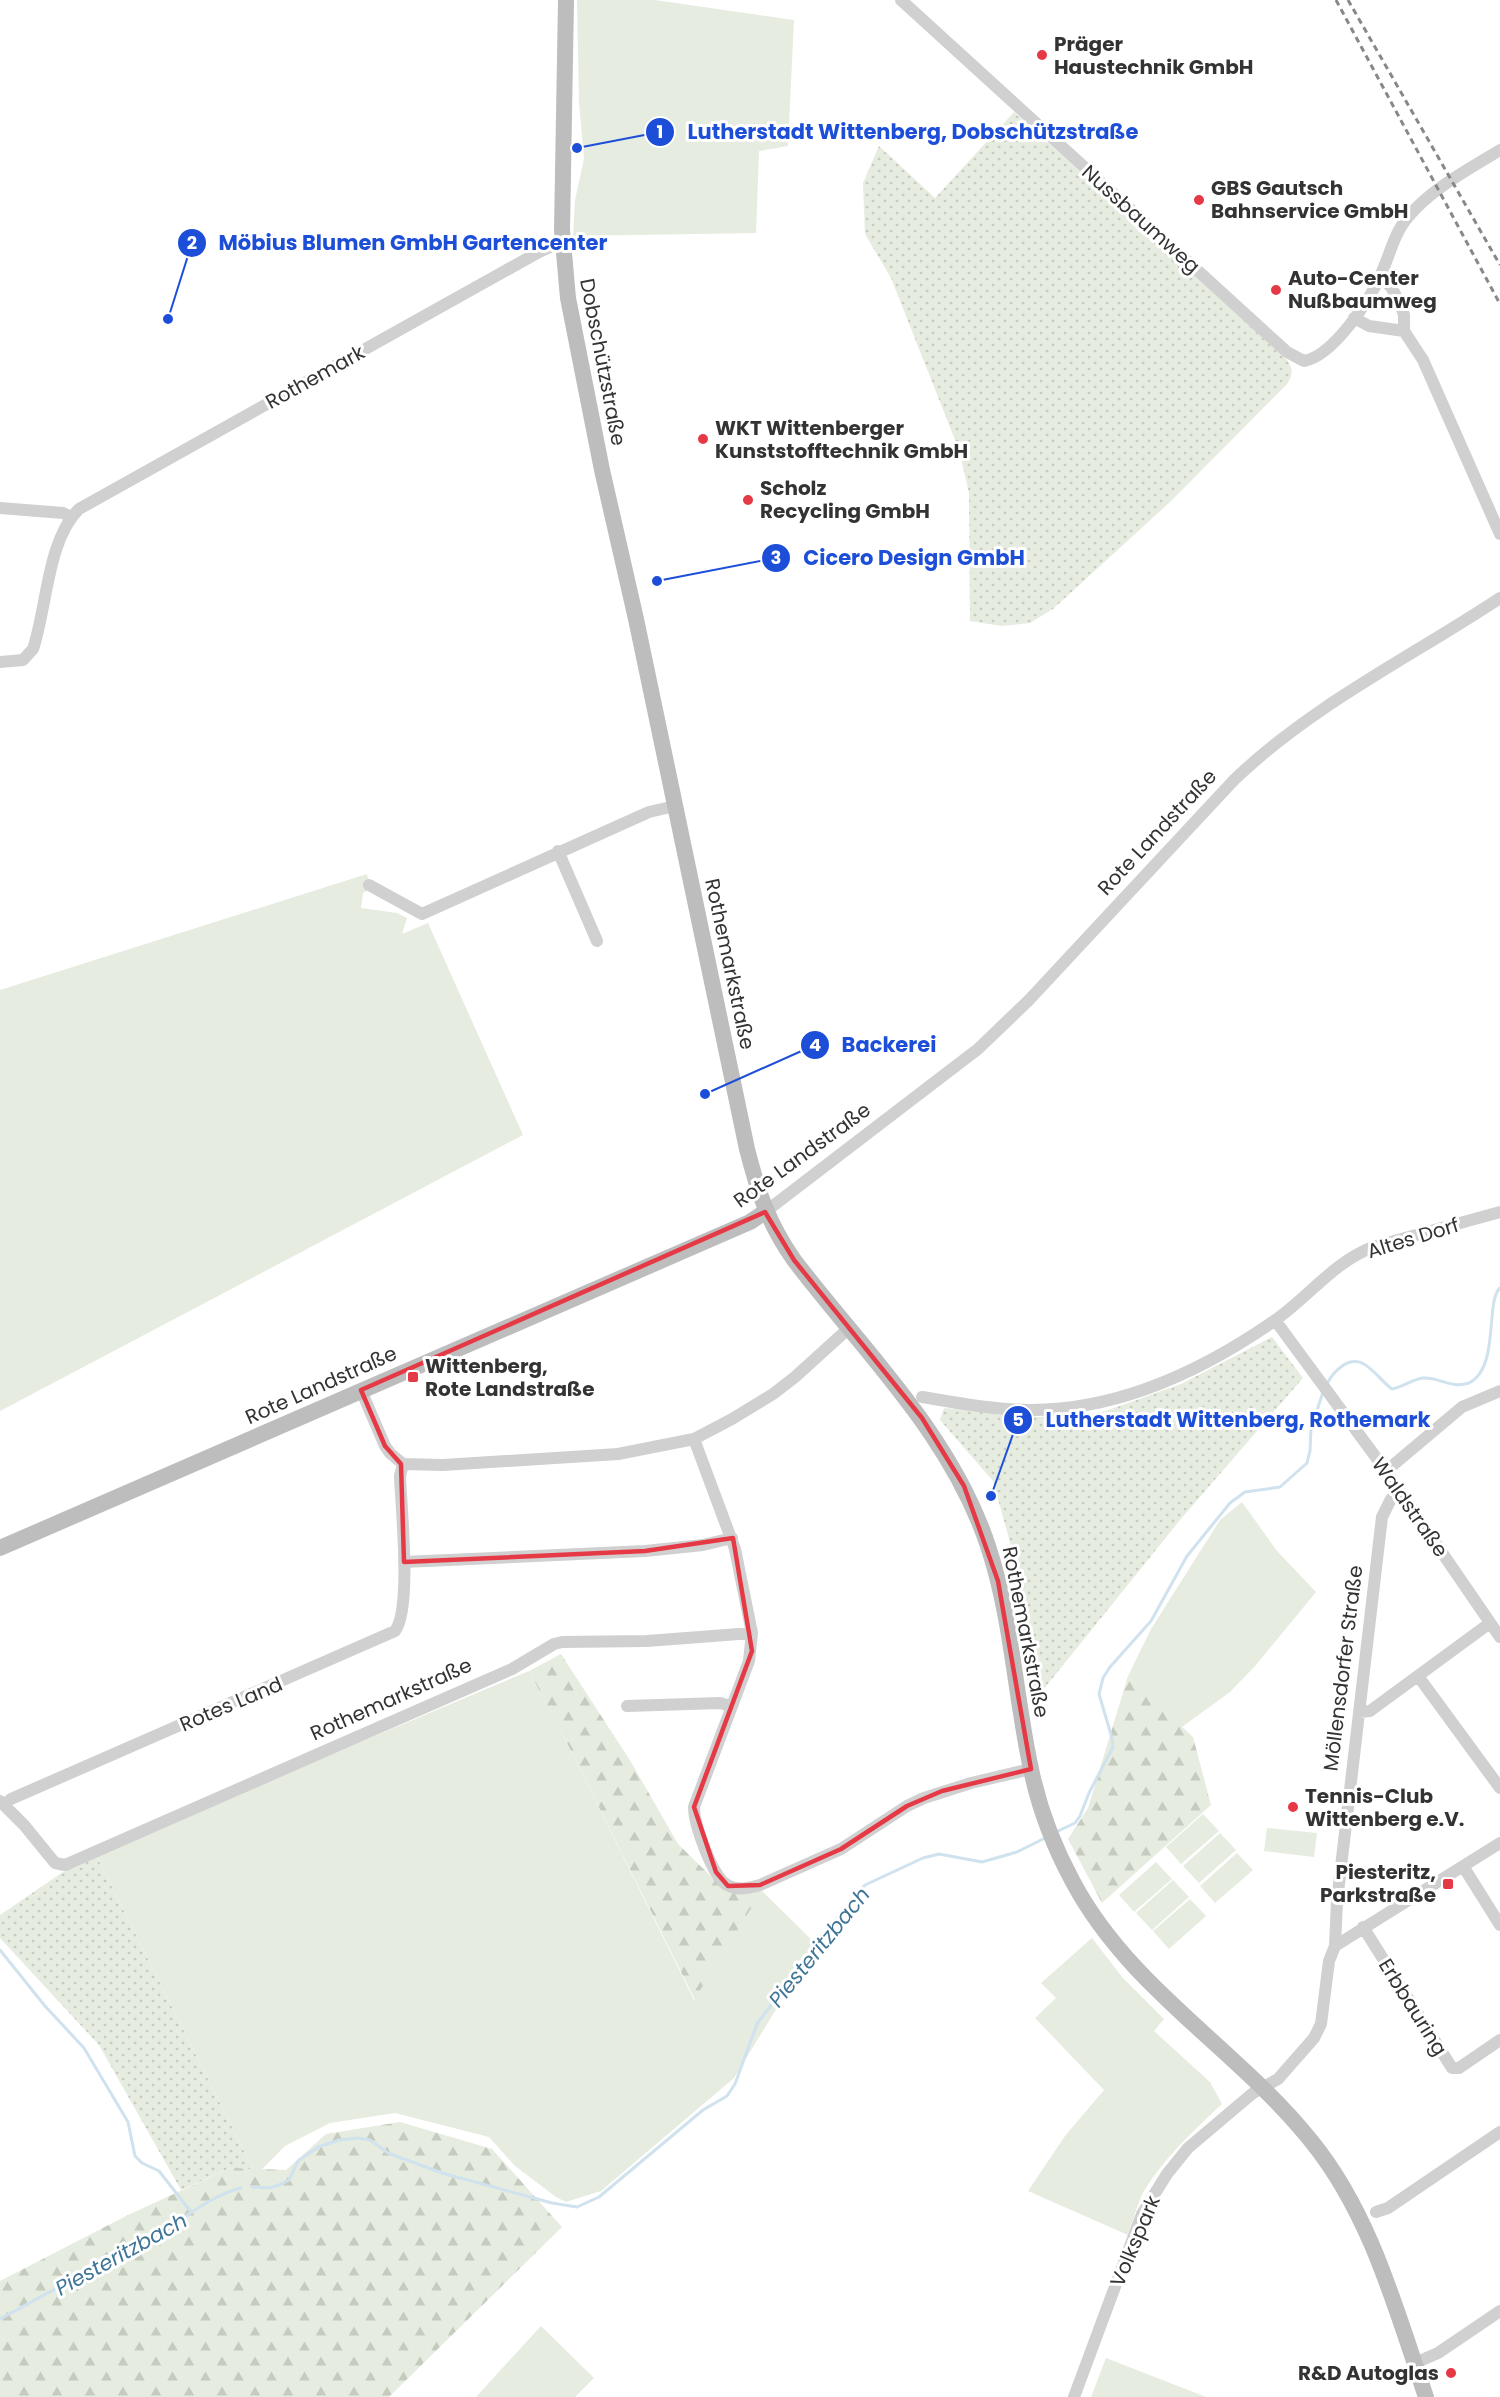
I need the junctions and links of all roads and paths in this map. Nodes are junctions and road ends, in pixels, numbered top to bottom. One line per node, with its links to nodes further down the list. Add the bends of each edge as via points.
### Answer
1 (566, 0): 4 (street, Dobschützstraße)
2 (901, 0): 6 (street, Nussbaumweg, via 1287,352 1304,362 1318,357)
3 (1500, 150): 5 (street, via 1414,210 1398,231)
4 (562, 245): 9 (street, Rothemark, via 539,252 79,509); 12 (street, Dobschützstraße, via 602,470)
5 (1380, 276): 6 (street); 7 (street, via 1400,303)
6 (1354, 318): 7 (street, via 1369,326)
7 (1404, 331): 10 (street, via 1423,360)
8 (0, 508): 9 (street)
9 (71, 517): 13 (street, via 57,550 33,649 23,660)
10 (1500, 534)
11 (1500, 598): 18 (street, Rote Landstraße, via 1387,668 1261,756 978,1049)
12 (636, 619): 14 (street, Rothemarkstraße)
13 (0, 662)
14 (675, 806): 15 (street, via 648,812); 18 (street, Rothemarkstraße, via 747,1149)
15 (558, 851): 16 (street, via 422,914); 17 (street)
16 (369, 885)
17 (597, 940)
18 (765, 1212): 21 (street, Rothemarkstraße, via 791,1255); 22 (street, Rote Landstraße, via 750,1222)
19 (1500, 1212): 20 (street, Altes Dorf, via 1368,1249 1334,1271)
20 (1275, 1320): 24 (street, via 1192,1371 1106,1402 1019,1410); 27 (street, Waldstraße)
21 (849, 1328): 25 (street, via 773,1394); 38 (street, Rothemarkstraße, via 928,1427 974,1506 998,1581)
22 (361, 1390): 26 (street, via 385,1446); 30 (street, Rote Landstraße)
23 (1500, 1391): 27 (street, via 1462,1407)
24 (922, 1397)
25 (694, 1438): 26 (street, via 618,1454); 29 (street)
26 (403, 1464): 31 (street, Rotes Land, via 400,1476)
27 (1386, 1471): 28 (street, Waldstraße)
28 (1400, 1492): 32 (street, Waldstraße); 37 (street, Möllensdorfer Straße, via 1391,1499 1382,1517)
29 (732, 1538): 31 (street, via 636,1552); 33 (street)
30 (0, 1548)
31 (404, 1562): 40 (street, Rotes Land, via 401,1621 390,1635)
32 (1497, 1629): 34 (street)
33 (752, 1633): 36 (street, via 749,1661); 42 (street, Rothemarkstraße, via 554,1644 512,1669)
34 (1418, 1676): 37 (street, via 1370,1712); 39 (street)
35 (627, 1706): 36 (street, via 720,1702)
36 (731, 1706): 38 (street, via 696,1799 694,1816 722,1880 737,1888 760,1885 841,1849 924,1798)
37 (1359, 1712): 46 (street, Möllensdorfer Straße)
38 (1031, 1769): 48 (street, Rothemarkstraße, via 1056,1846 1103,1929 1158,1991)
39 (1500, 1788)
40 (2, 1803): 42 (street, Rotes Land)
41 (1500, 1843): 43 (street)
42 (59, 1866)
43 (1463, 1866): 44 (street); 45 (street)
44 (1500, 1925)
45 (1363, 1927): 46 (street); 47 (street, Erbbauring, via 1452,2068 1459,2068)
46 (1335, 1946): 48 (street, Möllensdorfer Straße, via 1318,2032 1285,2073)
47 (1500, 2040)
48 (1263, 2088): 52 (street, via 1312,2141 1352,2203 1371,2242); 53 (street, Volkspark, via 1192,2144 1156,2189 1136,2230)
49 (1500, 2132): 50 (street, via 1405,2197)
50 (1376, 2212)
51 (1500, 2311): 52 (street, via 1438,2353)
52 (1415, 2363): 54 (street)
53 (1074, 2397)
54 (1426, 2397)

